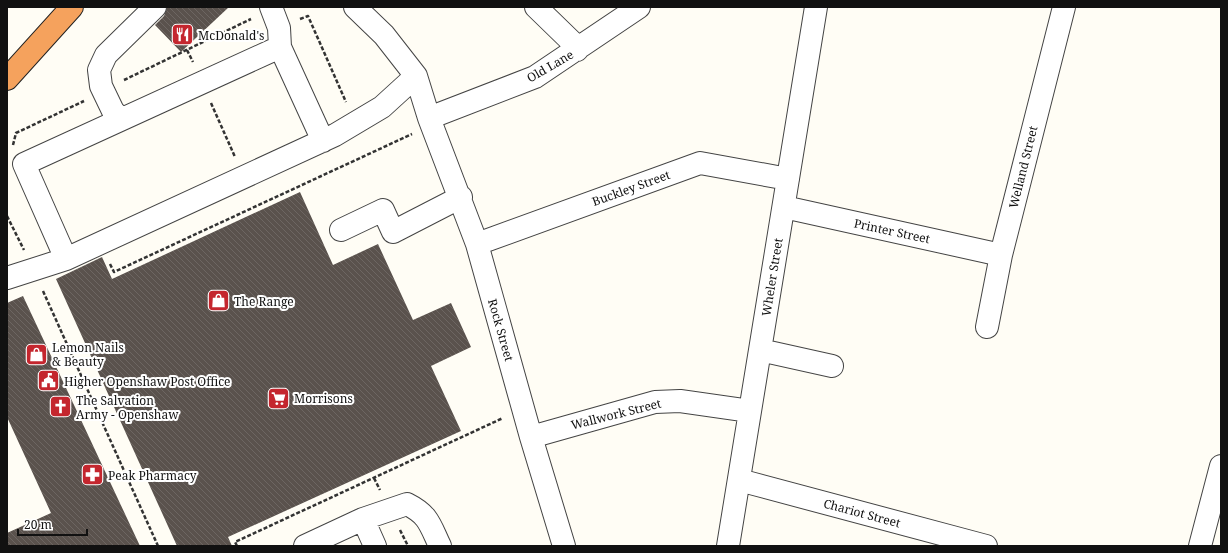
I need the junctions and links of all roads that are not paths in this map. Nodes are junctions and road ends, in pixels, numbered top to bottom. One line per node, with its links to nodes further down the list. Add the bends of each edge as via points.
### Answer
1 (72, 7): 12 (highway)
2 (155, 7): 13 (street, via 106,56 99,70 101,86 113,112)
3 (355, 7): 11 (street, Rock Street, via 384,35)
4 (536, 7): 10 (street)
5 (639, 7): 10 (street, Old Lane)
6 (816, 7): 16 (street, Wheler Street)
7 (1064, 7): 21 (street, Welland Street)
8 (263, 12): 9 (street, via 279,28)
9 (280, 47): 13 (street); 15 (street)
10 (577, 50): 14 (street, Old Lane, via 535,77)
11 (416, 76): 14 (street, Rock Street); 15 (street, via 382,107)
12 (7, 79)
13 (121, 119): 22 (street, via 24,164)
14 (431, 121): 17 (street, Rock Street)
15 (323, 141): 22 (street)
16 (788, 179): 18 (street, Wheler Street); 20 (street, Buckley Street, via 700,163)
17 (461, 197): 19 (street, via 393,232 383,210); 20 (street, Rock Street)
18 (784, 207): 21 (street, Printer Street); 25 (street, Wheler Street)
19 (341, 230)
20 (477, 244): 28 (street, Rock Street)
21 (1001, 255): 24 (street, Welland Street)
22 (66, 258): 23 (street)
23 (7, 278)
24 (987, 327)
25 (760, 350): 26 (street); 27 (street, Wheler Street)
26 (832, 366)
27 (750, 411): 28 (street, Wallwork Street, via 680,401 655,402); 30 (street, Wheler Street)
28 (531, 437): 35 (street, Rock Street)
29 (1221, 466): 38 (street)
30 (739, 480): 36 (street, Wheler Street); 37 (street, Chariot Street)
31 (363, 519): 32 (street); 33 (street); 34 (street, via 407,504 420,511 427,519)
32 (305, 546)
33 (375, 546)
34 (440, 546)
35 (564, 546)
36 (728, 546)
37 (983, 546)
38 (1200, 546)

